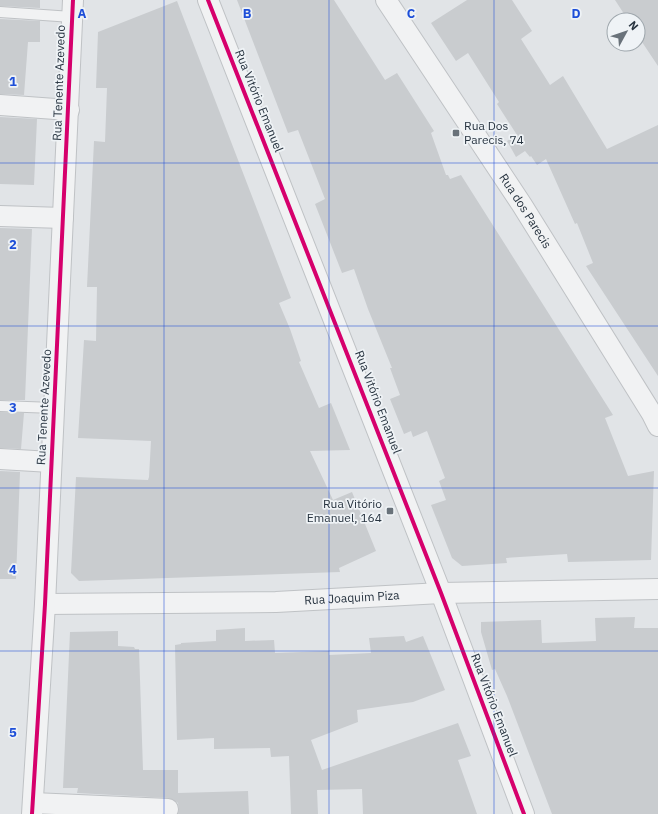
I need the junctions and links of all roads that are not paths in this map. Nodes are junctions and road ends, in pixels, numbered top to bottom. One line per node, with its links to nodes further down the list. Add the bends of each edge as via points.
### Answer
1 (208, 0): 15 (street, Rua Vitório Emanuel)
2 (386, 0): 11 (street, Rua dos Parecis, via 522,205)
3 (72, 8): 4 (lane, via 38,13); 6 (street, Rua Tenente Azevedo)
4 (0, 12)
5 (0, 105): 6 (street)
6 (69, 110): 8 (street, Rua Tenente Azevedo)
7 (0, 216): 8 (street)
8 (63, 218): 10 (street, Rua Tenente Azevedo)
9 (0, 406): 10 (lane)
10 (54, 408): 13 (street, Rua Tenente Azevedo)
11 (658, 426)
12 (0, 459): 13 (street)
13 (51, 462): 16 (street, Rua Tenente Azevedo)
14 (658, 589): 15 (street, Rua Joaquim Piza)
15 (441, 593): 16 (street, Rua Joaquim Piza, via 276,602); 19 (street, Rua Vitório Emanuel)
16 (45, 604): 17 (street, Rua Tenente Azevedo)
17 (32, 809): 18 (street)
18 (168, 809)
19 (524, 814)

